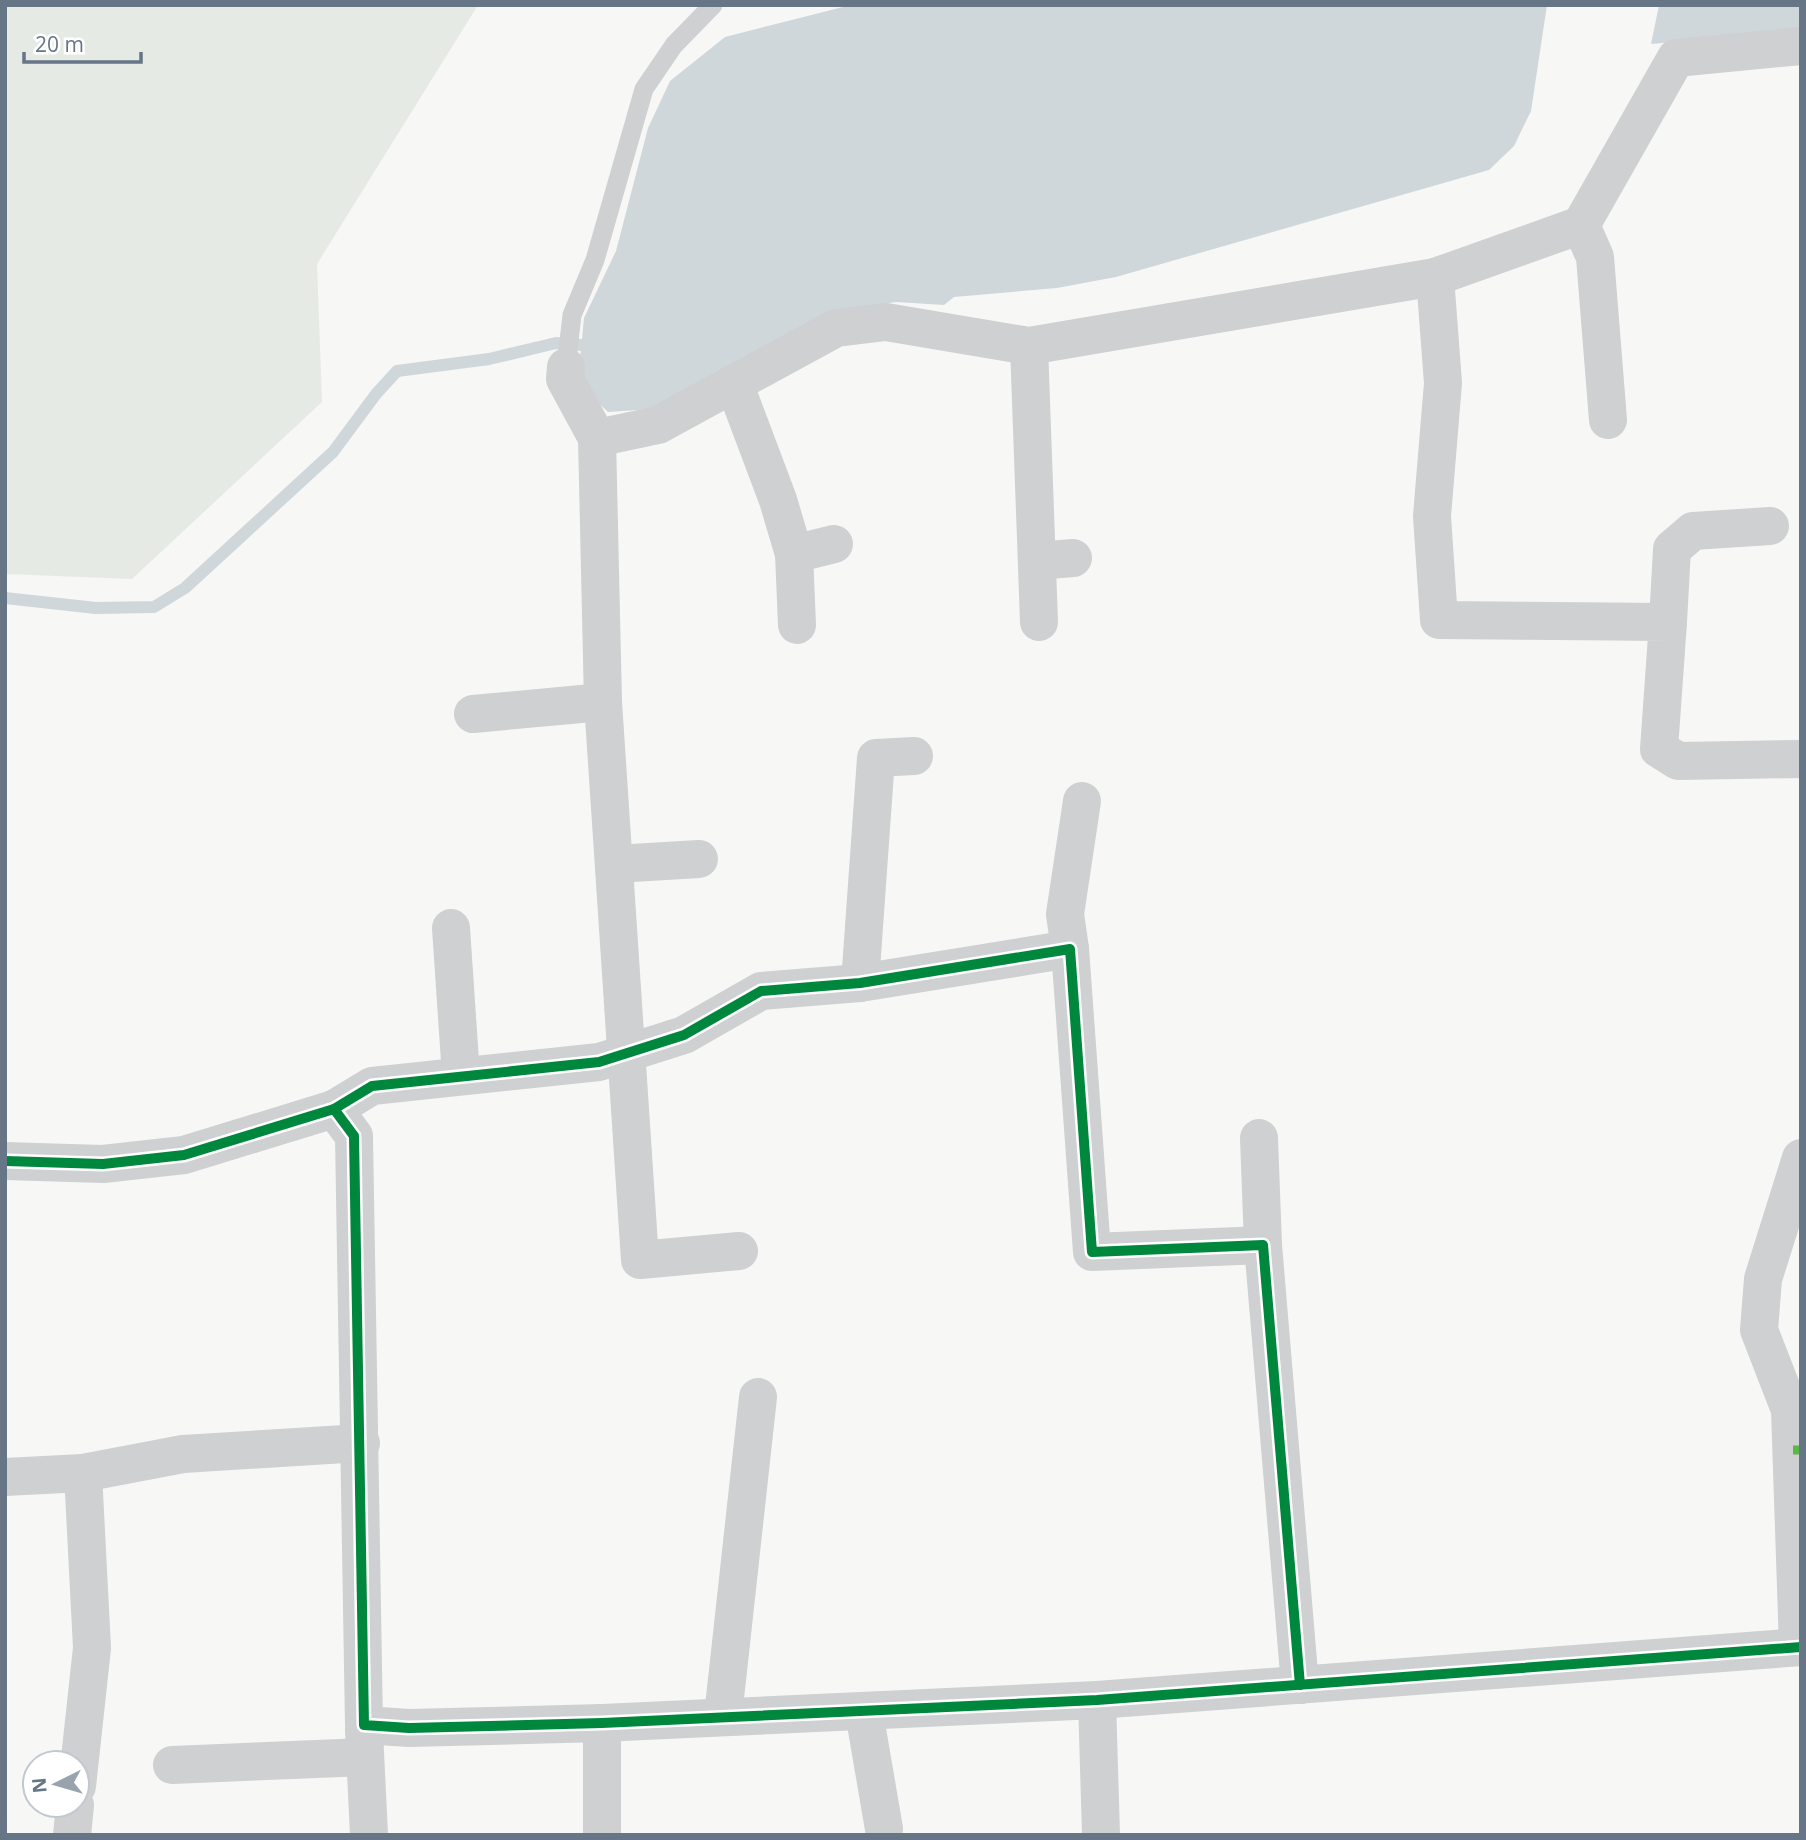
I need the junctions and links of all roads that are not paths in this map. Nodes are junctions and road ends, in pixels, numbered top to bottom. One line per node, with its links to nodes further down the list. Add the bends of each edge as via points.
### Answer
1 (713, 5): 6 (lane, via 674,45 644,89 595,260 572,315)
2 (1801, 46): 3 (street, via 1676,58)
3 (1581, 226): 4 (street); 8 (street, via 1595,257)
4 (1435, 277): 5 (street); 14 (street, via 1443,383 1432,516 1439,620)
5 (1029, 346): 7 (street, via 886,322 836,328); 13 (street, via 1055,559)
6 (566, 366): 9 (street, via 565,379)
7 (734, 383): 9 (street, via 658,425); 12 (street)
8 (1608, 420)
9 (597, 438): 16 (street)
10 (1770, 526): 14 (street, via 1693,531 1672,549)
11 (834, 544): 12 (street)
12 (794, 554): 15 (street)
13 (1039, 622)
14 (1668, 622): 19 (street, via 1659,749 1678,761)
15 (797, 625)
16 (603, 702): 17 (street); 22 (street)
17 (473, 714)
18 (914, 756): 25 (street, via 876,758)
19 (1801, 759)
20 (1082, 801): 24 (street, via 1065,914)
21 (699, 859): 22 (street)
22 (615, 864): 26 (street)
23 (451, 928): 27 (street)
24 (1070, 949): 25 (street); 32 (street, via 1091,1252)
25 (860, 983): 26 (street, via 761,991 684,1035)
26 (626, 1052): 27 (street, via 600,1062); 33 (street, via 640,1260)
27 (461, 1076): 28 (street, via 372,1086)
28 (334, 1109): 31 (street, via 184,1154 103,1164); 35 (street, via 354,1136)
29 (1259, 1138): 32 (street)
30 (1801, 1158): 38 (street, via 1763,1279 1759,1330 1790,1410)
31 (5, 1161)
32 (1263, 1245): 39 (street)
33 (739, 1251)
34 (758, 1397): 42 (street)
35 (361, 1443): 36 (street, via 183,1454); 44 (street)
36 (83, 1474): 37 (street); 45 (street, via 92,1648)
37 (5, 1477)
38 (1799, 1647): 39 (street)
39 (1300, 1685): 40 (street)
40 (1097, 1700): 41 (street); 50 (street)
41 (864, 1712): 42 (street); 47 (street)
42 (723, 1716): 43 (street)
43 (602, 1723): 44 (street, via 409,1728); 49 (street)
44 (365, 1741): 46 (street); 48 (street)
45 (81, 1749)
46 (172, 1765)
47 (884, 1829)
48 (369, 1835)
49 (602, 1835)
50 (1101, 1835)

